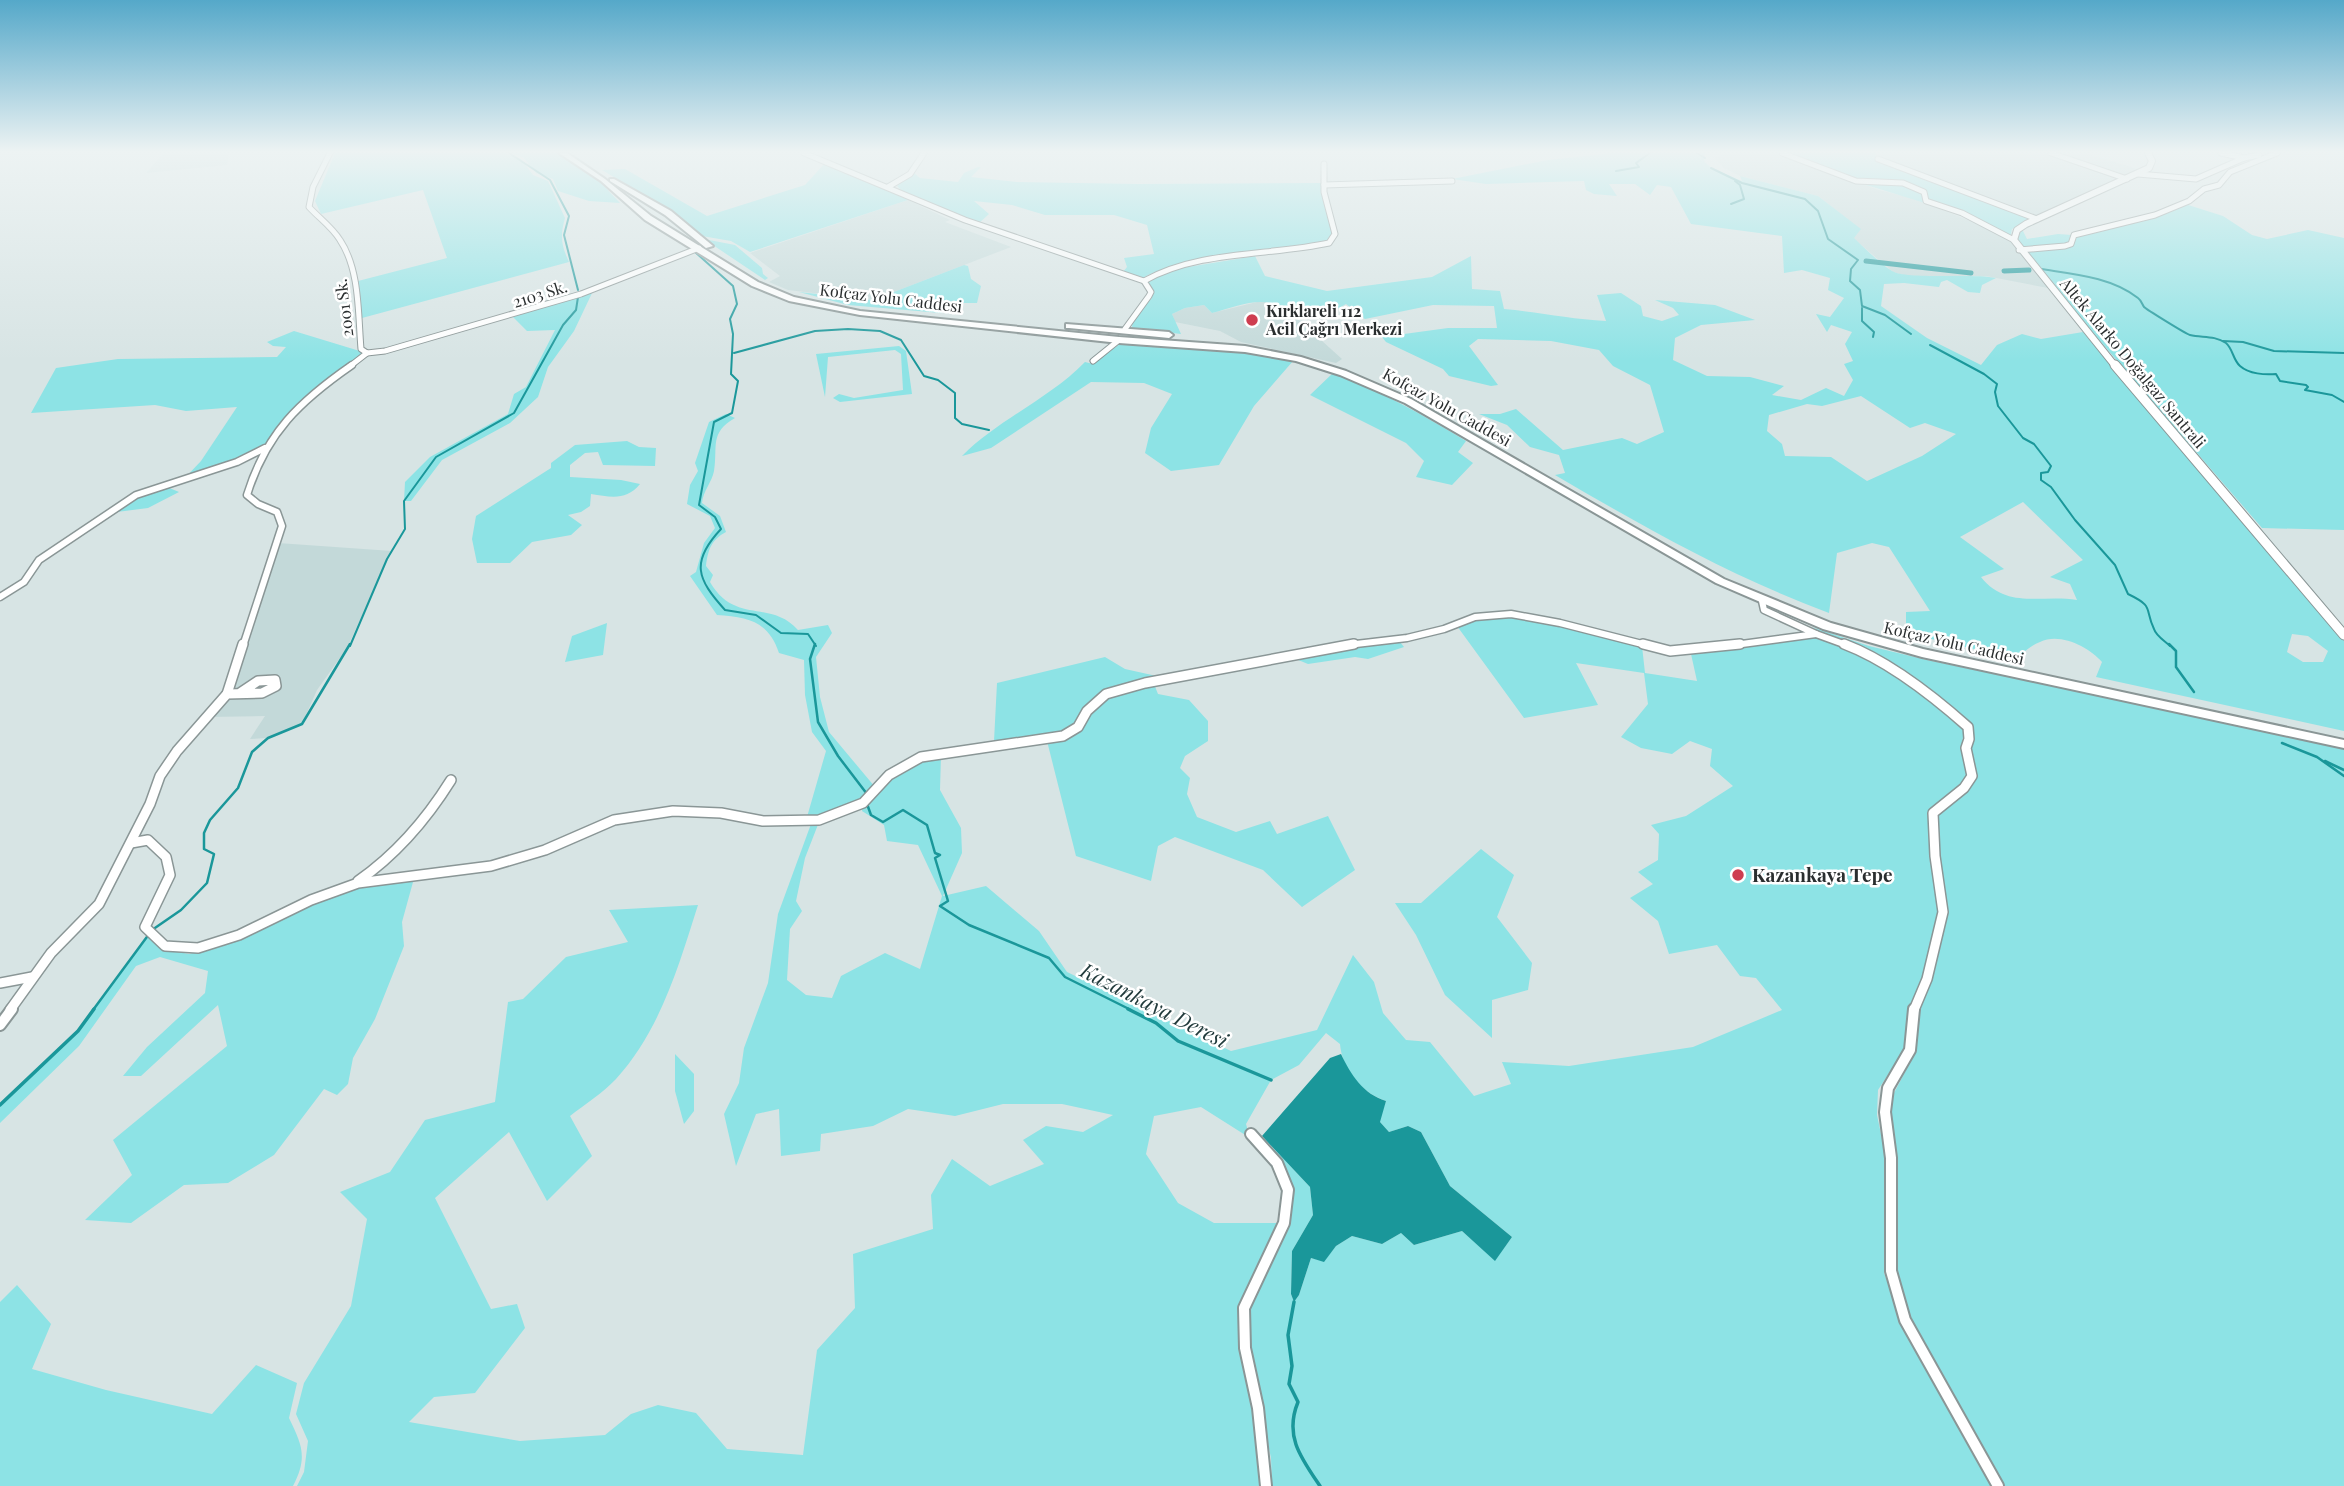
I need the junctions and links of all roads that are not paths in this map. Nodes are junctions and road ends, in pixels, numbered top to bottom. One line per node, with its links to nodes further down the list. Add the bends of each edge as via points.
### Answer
1 (323, 222): 14 (street, 2001 Sk., via 348,256)
2 (656, 222): 10 (main road, Kofçaz Yolu Caddesi)
3 (680, 222): 13 (main road, Kofçaz Yolu Caddesi, via 756,278 818,301)
4 (971, 222): 12 (street)
5 (1332, 222): 12 (street, via 1335,234 1329,243 1155,271)
6 (1980, 222): 9 (street)
7 (2031, 222): 9 (street, via 2017,230)
8 (2124, 222): 11 (street, via 2080,233 2066,246)
9 (2014, 240): 11 (street, Altek Alarko Doğalgaz Santrali)
10 (699, 247): 13 (main road, Kofçaz Yolu Caddesi, via 755,284 822,307); 14 (street, 2103 Sk., via 581,294 385,351)
11 (2020, 250): 20 (street, Altek Alarko Doğalgaz Santrali)
12 (1144, 281): 13 (street, via 1151,292 1149,298 1131,315)
13 (1123, 335): 15 (street); 18 (main road, Kofçaz Yolu Caddesi, via 1263,352 1376,385 1697,569); 23 (main road, Kofçaz Yolu Caddesi, via 1279,350 1366,376 1415,398 1710,568 1828,620 1914,644)
14 (365, 352): 16 (street, via 288,416)
15 (1093, 361)
16 (265, 448): 17 (street, via 237,462 136,495 62,542 39,560 24,582); 22 (street, via 247,495 277,512 282,526)
17 (0, 597)
18 (1762, 601): 19 (street, via 1764,610); 23 (main road, Kofçaz Yolu Caddesi, via 1893,646)
19 (1816, 634): 28 (street, via 1670,651 1523,616 1475,617 1407,638 1279,657 1106,694 1078,727 1063,736 920,757 889,775 863,803 819,820 764,821 673,811 614,820 491,866); 34 (street, via 1860,650 1937,699 1968,727 1966,747 1972,776 1933,813 1943,912 1927,979 1914,1006 1910,1050 1888,1088 1891,1271 1905,1320)
20 (2344, 635)
21 (240, 693): 22 (street)
22 (228, 694): 27 (street, via 160,776)
23 (2229, 715): 24 (main road); 25 (main road)
24 (2344, 736)
25 (2344, 744)
26 (451, 780): 28 (street, via 400,848 382,866)
27 (131, 843): 28 (street, via 148,841 166,857 170,875 145,927 166,946 198,948 239,935); 29 (street, via 99,904 70,930)
28 (349, 886)
29 (32, 977): 30 (street); 31 (street)
30 (0, 983)
31 (0, 1025)
32 (1251, 1134): 33 (street, via 1277,1163 1288,1190 1284,1223 1244,1308 1245,1348 1258,1408)
33 (1266, 1486)
34 (1998, 1486)

